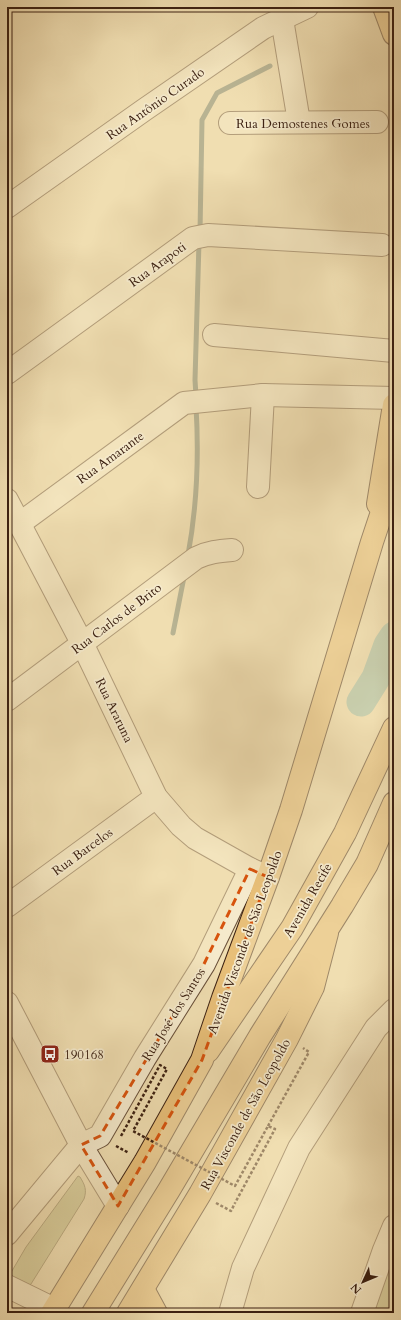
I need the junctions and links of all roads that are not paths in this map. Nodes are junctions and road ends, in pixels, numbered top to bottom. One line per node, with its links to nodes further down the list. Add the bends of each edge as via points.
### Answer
1 (307, 7): 3 (street, Rua Antônio Curado)
2 (384, 7): 4 (main road)
3 (282, 19): 5 (street); 8 (street, Rua Antônio Curado, via 263,28)
4 (394, 34)
5 (299, 122): 6 (street, Rua Demostenes Gomes); 7 (street, Rua Demostenes Gomes)
6 (377, 122)
7 (230, 123)
8 (7, 207)
9 (382, 245): 12 (street, Rua Arapoti, via 201,236)
10 (214, 335): 11 (street)
11 (394, 351)
12 (7, 373)
13 (264, 395): 14 (street); 17 (street); 19 (street, Rua Amarante, via 194,402)
14 (394, 398)
15 (394, 405): 20 (main road, Avenida Visconde de São Leopoldo)
16 (394, 476): 20 (main road, Avenida Visconde de São Leopoldo)
17 (258, 487)
18 (7, 500): 19 (street, Rua Araruna)
19 (19, 524): 22 (street, Rua Araruna)
20 (372, 542): 27 (main road, Avenida Visconde de São Leopoldo, via 291,810)
21 (232, 550): 22 (street, Rua Carlos de Brito, via 208,553 196,558)
22 (82, 643): 23 (street, Rua Carlos de Brito); 25 (street, Rua Araruna)
23 (7, 700)
24 (394, 728): 32 (main road, Avenida Recife, via 345,833 292,928)
25 (156, 797): 27 (street, Rua Araruna, via 195,838); 28 (street, Rua Barcelos)
26 (394, 804): 29 (main road, via 367,864)
27 (259, 873): 32 (main road, Avenida Visconde de São Leopoldo, via 223,998); 33 (street, Rua José dos Santos, via 145,1058)
28 (7, 906)
29 (327, 930): 38 (main road, Rua Visconde de São Leopoldo, via 314,987 204,1188); 40 (main road)
30 (7, 1003): 33 (street)
31 (394, 1010): 43 (street, via 376,1028 299,1148 243,1268)
32 (202, 1060): 34 (main road, Avenida Visconde de São Leopoldo, via 146,1162)
33 (90, 1141): 34 (street); 36 (street, Rua José dos Santos)
34 (118, 1206): 39 (main road, Avenida Visconde de São Leopoldo)
35 (394, 1226): 44 (street)
36 (7, 1234)
37 (7, 1286): 39 (street)
38 (143, 1289): 41 (main road); 42 (main road)
39 (53, 1311)
40 (93, 1313)
41 (128, 1313)
42 (156, 1313)
43 (230, 1313)
44 (362, 1313)

